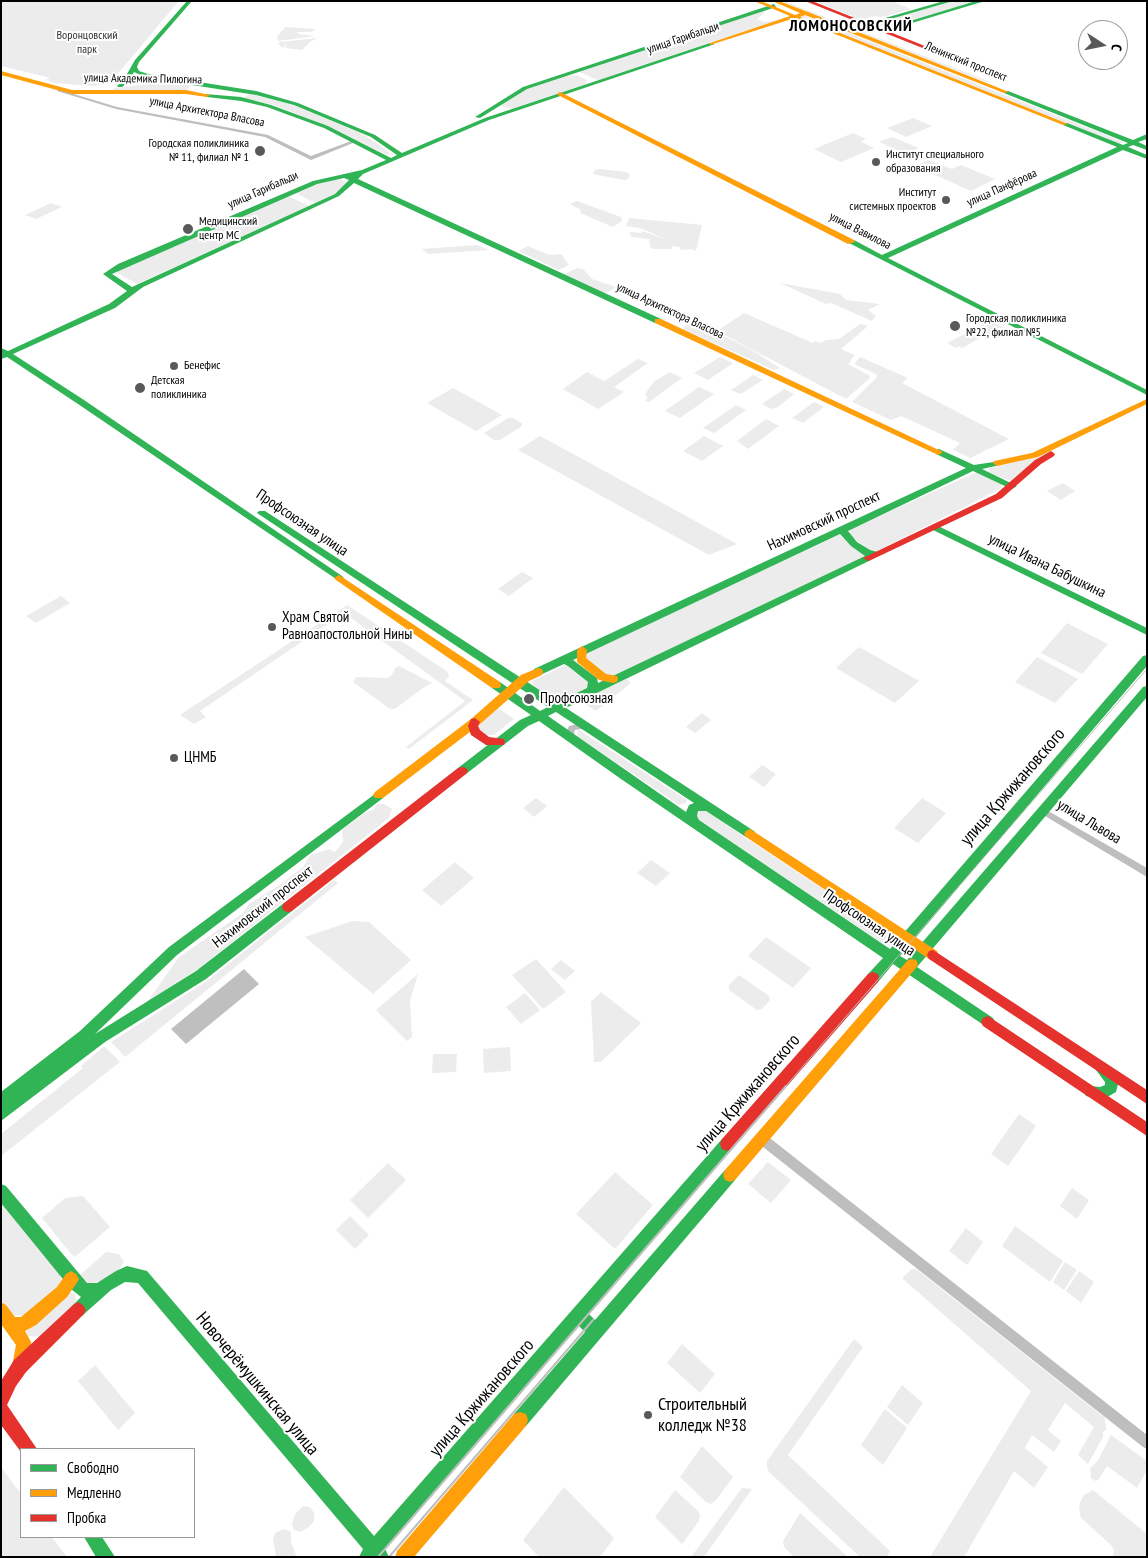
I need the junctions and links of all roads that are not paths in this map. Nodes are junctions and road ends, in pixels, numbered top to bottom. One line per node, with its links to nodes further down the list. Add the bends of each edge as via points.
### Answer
1 (190, 1): 11 (street, улица Академика Пилюгина)
2 (807, 1): 8 (street)
3 (951, 1): 8 (street)
4 (983, 1): 10 (street)
5 (772, 4): 6 (street, Ленинский проспект); 7 (street); 9 (street, Ленинский проспект); 12 (street, улица Гарибальди)
6 (806, 13): 7 (street, улица Гарибальди); 30 (street, Ленинский проспект)
7 (790, 17): 19 (street, улица Гарибальди); 31 (street)
8 (866, 24): 9 (street); 10 (street)
9 (851, 26): 10 (street, Ленинский проспект)
10 (878, 33): 16 (street); 30 (street, Ленинский проспект)
11 (134, 67): 14 (street, улица Академика Пилюгина); 15 (street, улица Академика Пилюгина)
12 (572, 72): 19 (street, via 591,81); 26 (street, улица Гарибальди, via 525,88)
13 (5, 76): 20 (street)
14 (147, 76): 15 (street, via 133,74); 17 (street, улица Академика Пилюгина)
15 (128, 77): 21 (street, улица Академика Пилюгина)
16 (1002, 78)
17 (180, 81): 18 (street, улица Академика Пилюгина); 21 (street, улица Академика Пилюгина)
18 (205, 84): 23 (street, via 205,90); 32 (street, улица Академика Пилюгина, via 262,94 308,108 373,136)
19 (589, 84): 24 (street, улица Гарибальди)
20 (47, 86): 22 (street, улица Академика Пилюгина); 25 (street, улица Академика Пилюгина)
21 (120, 86): 22 (street, улица Академика Пилюгина)
22 (103, 90): 23 (street, улица Академика Пилюгина); 25 (street, улица Академика Пилюгина)
23 (191, 92): 29 (street, улица Академика Пилюгина, via 269,106)
24 (562, 93): 27 (street, улица Гарибальди); 40 (street, улица Вавилова)
25 (81, 95): 29 (street, улица Архитектора Власова, via 130,111 266,136 311,158)
26 (501, 102): 27 (street, via 501,108); 28 (street, улица Гарибальди)
27 (511, 110): 28 (street, улица Гарибальди)
28 (459, 129): 32 (street, улица Гарибальди)
29 (356, 141): 34 (street, улица Академика Пилюгина)
30 (1142, 142): 31 (street, улица Панфёрова)
31 (1122, 148): 33 (street); 40 (street, улица Панфёрова)
32 (401, 155): 34 (street, улица Гарибальди)
33 (1147, 157)
34 (390, 160): 35 (street, улица Гарибальди)
35 (346, 180): 36 (street, улица Архитектора Власова); 37 (street, улица Гарибальди, via 317,181); 38 (street)
36 (367, 186): 38 (street, via 358,186); 46 (street, улица Архитектора Власова)
37 (294, 191): 39 (street, via 294,195); 41 (street, улица Гарибальди, via 107,274)
38 (337, 196): 39 (street)
39 (315, 206): 41 (street)
40 (884, 257): 44 (street, улица Вавилова)
41 (131, 290): 43 (street, via 112,306)
42 (1, 339): 43 (street, Профсоюзная улица)
43 (7, 353): 55 (street, Профсоюзная улица); 56 (street, Профсоюзная улица)
44 (1115, 375): 45 (street, улица Вавилова); 45 (street, улица Вавилова)
45 (1146, 395): 46 (street, Нахимовский проспект, via 1035,455); 47 (street, via 1047,457)
46 (973, 468): 47 (street, улица Архитектора Власова); 49 (street, Нахимовский проспект)
47 (1012, 486): 48 (street, via 999,496)
48 (934, 527): 50 (street); 51 (street, улица Ивана Бабушкина)
49 (842, 529): 50 (street, via 854,544 867,553); 52 (street, Нахимовский проспект)
50 (875, 554): 57 (street)
51 (1147, 632)
52 (582, 650): 54 (street, Нахимовский проспект); 57 (street, via 581,659 603,677)
53 (1147, 659): 74 (street, улица Кржижановского)
54 (562, 660): 58 (street, Нахимовский проспект); 59 (street, via 572,663 593,681)
55 (492, 665): 56 (street, via 492,674); 58 (street, Профсоюзная улица)
56 (480, 674): 61 (street, Профсоюзная улица)
57 (613, 679): 59 (street)
58 (520, 683): 61 (street, Нахимовский проспект); 62 (street, Профсоюзная улица)
59 (592, 689): 62 (street)
60 (1147, 690): 71 (street)
61 (508, 694): 63 (street, Профсоюзная улица); 64 (street, Нахимовский проспект)
62 (556, 707): 63 (street, Нахимовский проспект); 65 (street, Профсоюзная улица)
63 (539, 716): 66 (street, Профсоюзная улица); 67 (street, Нахимовский проспект)
64 (475, 722): 67 (street, via 475,732 486,741); 78 (street, Нахимовский проспект, via 173,951)
65 (589, 728): 66 (street, via 572,728 570,734); 68 (street, Профсоюзная улица)
66 (574, 741): 69 (street, Профсоюзная улица)
67 (500, 742): 79 (street, Нахимовский проспект, via 201,975)
68 (689, 794): 69 (street, via 691,801 687,807); 70 (street, Профсоюзная улица)
69 (670, 806): 72 (street, Профсоюзная улица)
70 (712, 808): 72 (street, via 700,805 693,808 690,816); 74 (street, Профсоюзная улица)
71 (1043, 811): 73 (street, улица Львова); 75 (street)
72 (695, 823): 76 (street, Профсоюзная улица)
73 (1147, 873)
74 (907, 938): 75 (street, Профсоюзная улица); 76 (street, улица Кржижановского)
75 (924, 950): 77 (street); 80 (street, Профсоюзная улица)
76 (891, 957): 77 (street, Профсоюзная улица); 91 (street, улица Кржижановского)
77 (909, 969): 81 (street, Профсоюзная улица); 86 (street)
78 (105, 1016): 79 (street, via 106,1028); 83 (street, Нахимовский проспект)
79 (117, 1028): 84 (street, Нахимовский проспект)
80 (1104, 1070): 81 (street, via 1112,1080 1109,1091 1102,1094); 82 (street, Профсоюзная улица)
81 (1089, 1091): 85 (street, Профсоюзная улица)
82 (1147, 1098)
83 (1, 1100)
84 (1, 1115)
85 (1147, 1130)
86 (762, 1139): 93 (street); 97 (street)
87 (1, 1191): 88 (street)
88 (71, 1279): 89 (street, via 83,1290); 92 (street, via 62,1292 31,1320)
89 (102, 1289): 94 (street, Новочерёмушкинская улица); 100 (street, Новочерёмушкинская улица, via 127,1274 142,1276)
90 (1, 1310): 92 (street, Новочерёмушкинская улица)
91 (578, 1314): 93 (street); 100 (street, улица Кржижановского)
92 (13, 1325): 94 (street, Новочерёмушкинская улица, via 23,1342)
93 (596, 1332): 102 (street)
94 (20, 1366): 95 (street, Новочерёмушкинская улица)
95 (1, 1400)
96 (1, 1411): 98 (street)
97 (1147, 1443)
98 (28, 1448)
99 (93, 1538): 101 (street)
100 (374, 1554)
101 (107, 1557)
102 (404, 1557)

